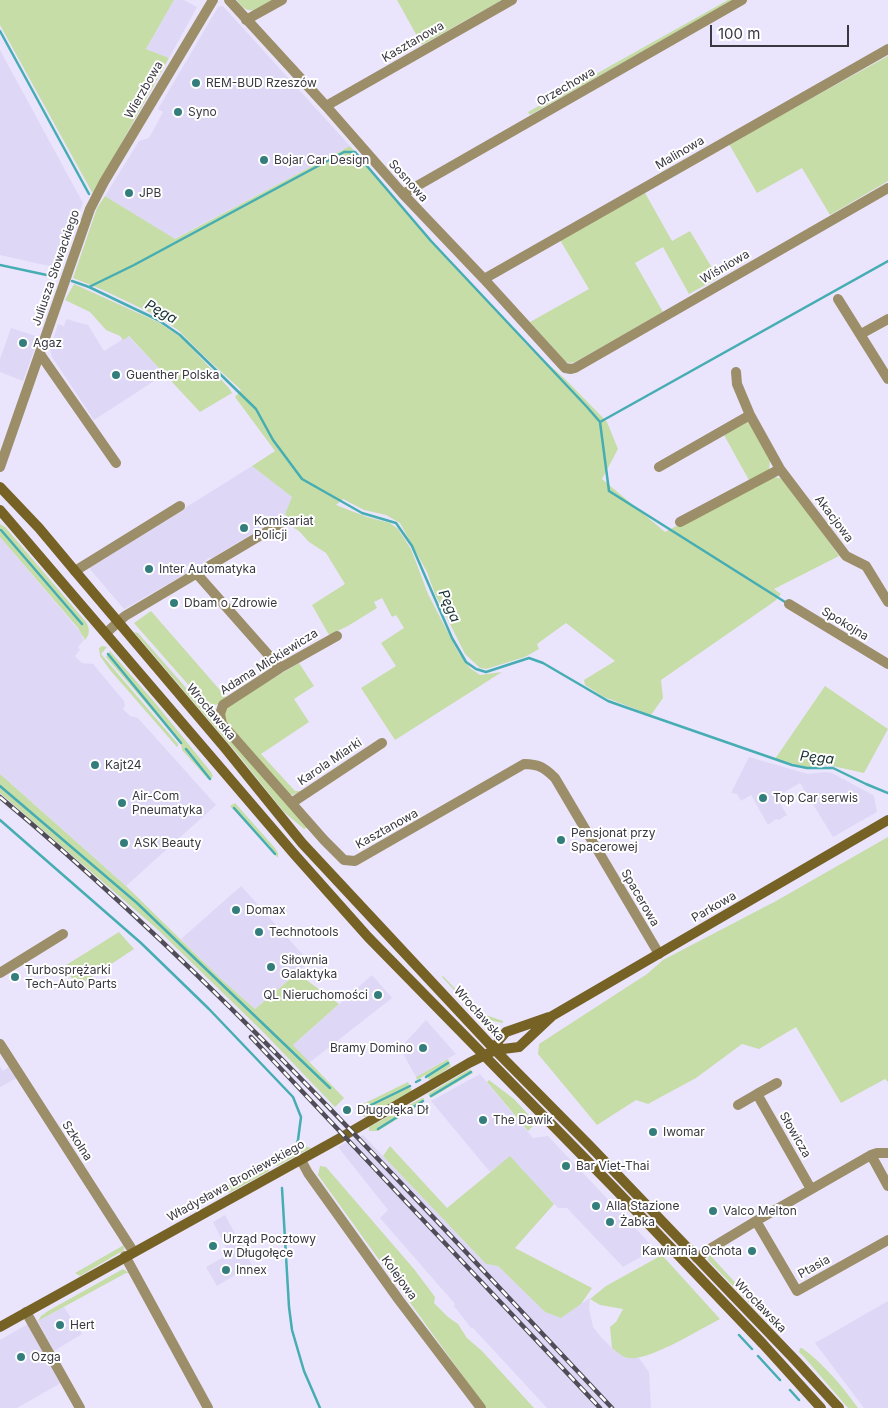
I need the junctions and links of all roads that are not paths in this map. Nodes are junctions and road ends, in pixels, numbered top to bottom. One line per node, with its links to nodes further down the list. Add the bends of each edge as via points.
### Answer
1 (212, 0): 10 (street, Wierzbowa)
2 (230, 0): 6 (street, Sosnowa)
3 (282, 0): 6 (street)
4 (512, 0): 8 (street, Kasztanowa)
5 (742, 0): 11 (street, Orzechowa)
6 (246, 20): 8 (street, Sosnowa)
7 (888, 49): 12 (street, Malinowa)
8 (326, 106): 11 (street, Sosnowa)
9 (888, 188): 17 (street, Wiśniowa)
10 (98, 192): 16 (street, Juliusza Słowackiego)
11 (403, 194): 12 (street, Sosnowa)
12 (484, 279): 17 (street, Sosnowa, via 565,368)
13 (838, 299): 15 (street)
14 (888, 319): 15 (street)
15 (862, 334): 19 (street)
16 (40, 354): 21 (street); 22 (street, Juliusza Słowackiego)
17 (575, 368)
18 (736, 372): 20 (street, Akacjowa, via 737,384)
19 (888, 378)
20 (750, 415): 23 (street); 24 (street, Akacjowa)
21 (116, 463)
22 (0, 467)
23 (659, 467)
24 (780, 469): 29 (street); 32 (street, Akacjowa, via 846,556 866,566)
25 (0, 487): 30 (main road, Wrocławska)
26 (180, 506): 30 (street)
27 (0, 510): 35 (main road, Wrocławska)
28 (283, 522): 31 (street)
29 (680, 522)
30 (75, 571): 34 (main road, Wrocławska)
31 (197, 574): 34 (street); 38 (street)
32 (888, 602)
33 (789, 604): 37 (street, Spokojna)
34 (118, 622): 35 (street); 49 (main road, Wrocławska, via 302,842)
35 (106, 633): 50 (main road, Wrocławska, via 368,937)
36 (337, 636): 38 (street, Adama Mickiewicza)
37 (888, 664)
38 (280, 668): 39 (street, Adama Mickiewicza, via 223,705)
39 (220, 714): 42 (street, Kasztanowa, via 222,724)
40 (382, 743): 42 (street, Karola Miarki)
41 (555, 778): 42 (street, Kasztanowa, via 536,764 524,764 349,862 324,840); 45 (street, Spacerowa)
42 (293, 802)
43 (888, 820): 45 (main road, Parkowa)
44 (63, 934): 46 (street)
45 (659, 954): 47 (main road, Parkowa)
46 (0, 973)
47 (552, 1016): 49 (main road, Parkowa, via 519,1047); 49 (main road, Parkowa, via 506,1032)
48 (0, 1044): 61 (street, Szkolna)
49 (495, 1050): 50 (main road, Parkowa); 62 (main road, Wrocławska)
50 (483, 1056): 56 (main road, Władysława Broniewskiego); 68 (main road, Wrocławska, via 616,1190)
51 (777, 1083): 52 (street)
52 (757, 1094): 53 (street); 58 (street, Słowicza)
53 (738, 1105)
54 (888, 1153): 55 (street)
55 (871, 1155): 57 (street); 58 (street)
56 (301, 1160): 61 (main road, Władysława Broniewskiego); 67 (street, Kolejowa, via 396,1296)
57 (888, 1186)
58 (811, 1189): 59 (street)
59 (756, 1221): 60 (street, Ptasia, via 797,1291); 62 (street)
60 (888, 1240)
61 (129, 1254): 63 (main road, Władysława Broniewskiego); 66 (street, Szkolna)
62 (697, 1258): 69 (main road, Wrocławska)
63 (26, 1312): 64 (main road, Władysława Broniewskiego); 65 (street)
64 (0, 1327)
65 (80, 1408)
66 (208, 1408)
67 (481, 1408)
68 (821, 1408)
69 (839, 1408)

